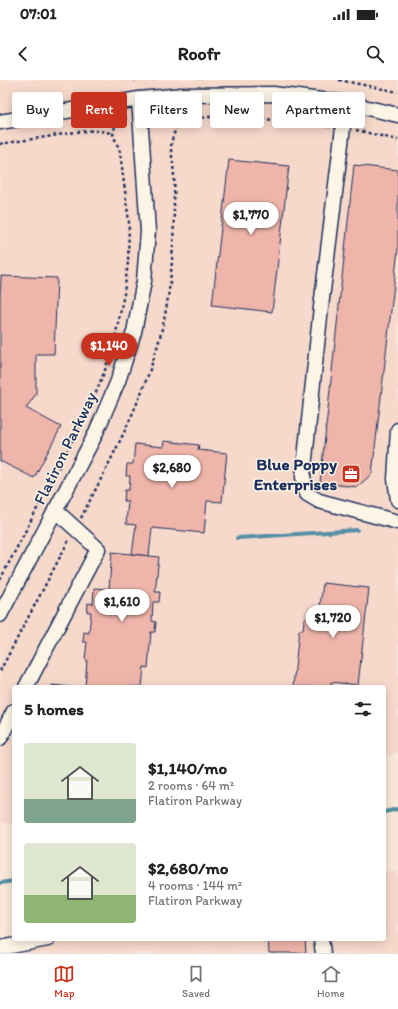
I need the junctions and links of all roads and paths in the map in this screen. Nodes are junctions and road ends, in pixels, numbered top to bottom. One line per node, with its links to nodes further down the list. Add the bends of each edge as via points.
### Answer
1 (339, 80): 2 (path)
2 (398, 92)
3 (272, 94): 4 (street)
4 (202, 95)
5 (135, 100): 10 (street)
6 (365, 107): 7 (street)
7 (398, 115)
8 (135, 117): 13 (path, via 117,119)
9 (202, 119): 12 (path, via 289,121)
10 (0, 122)
11 (141, 128): 18 (street, Flatiron Parkway, via 148,231 144,281 134,332 118,381 94,437)
12 (343, 129): 14 (path); 19 (street, via 303,477 307,494 319,501)
13 (113, 134): 15 (path, via 95,131); 20 (path, via 120,152 129,222 128,262 115,338 91,405)
14 (398, 140)
15 (0, 144)
16 (398, 430): 17 (street, via 395,479)
17 (398, 500)
18 (55, 510): 21 (street, Flatiron Parkway); 22 (street, via 98,548)
19 (398, 522)
20 (0, 580)
21 (0, 615)
22 (27, 685)
23 (12, 715): 24 (street)
24 (0, 738)
25 (37, 941): 27 (street)
26 (321, 941): 28 (street)
27 (0, 948)
28 (323, 953)

